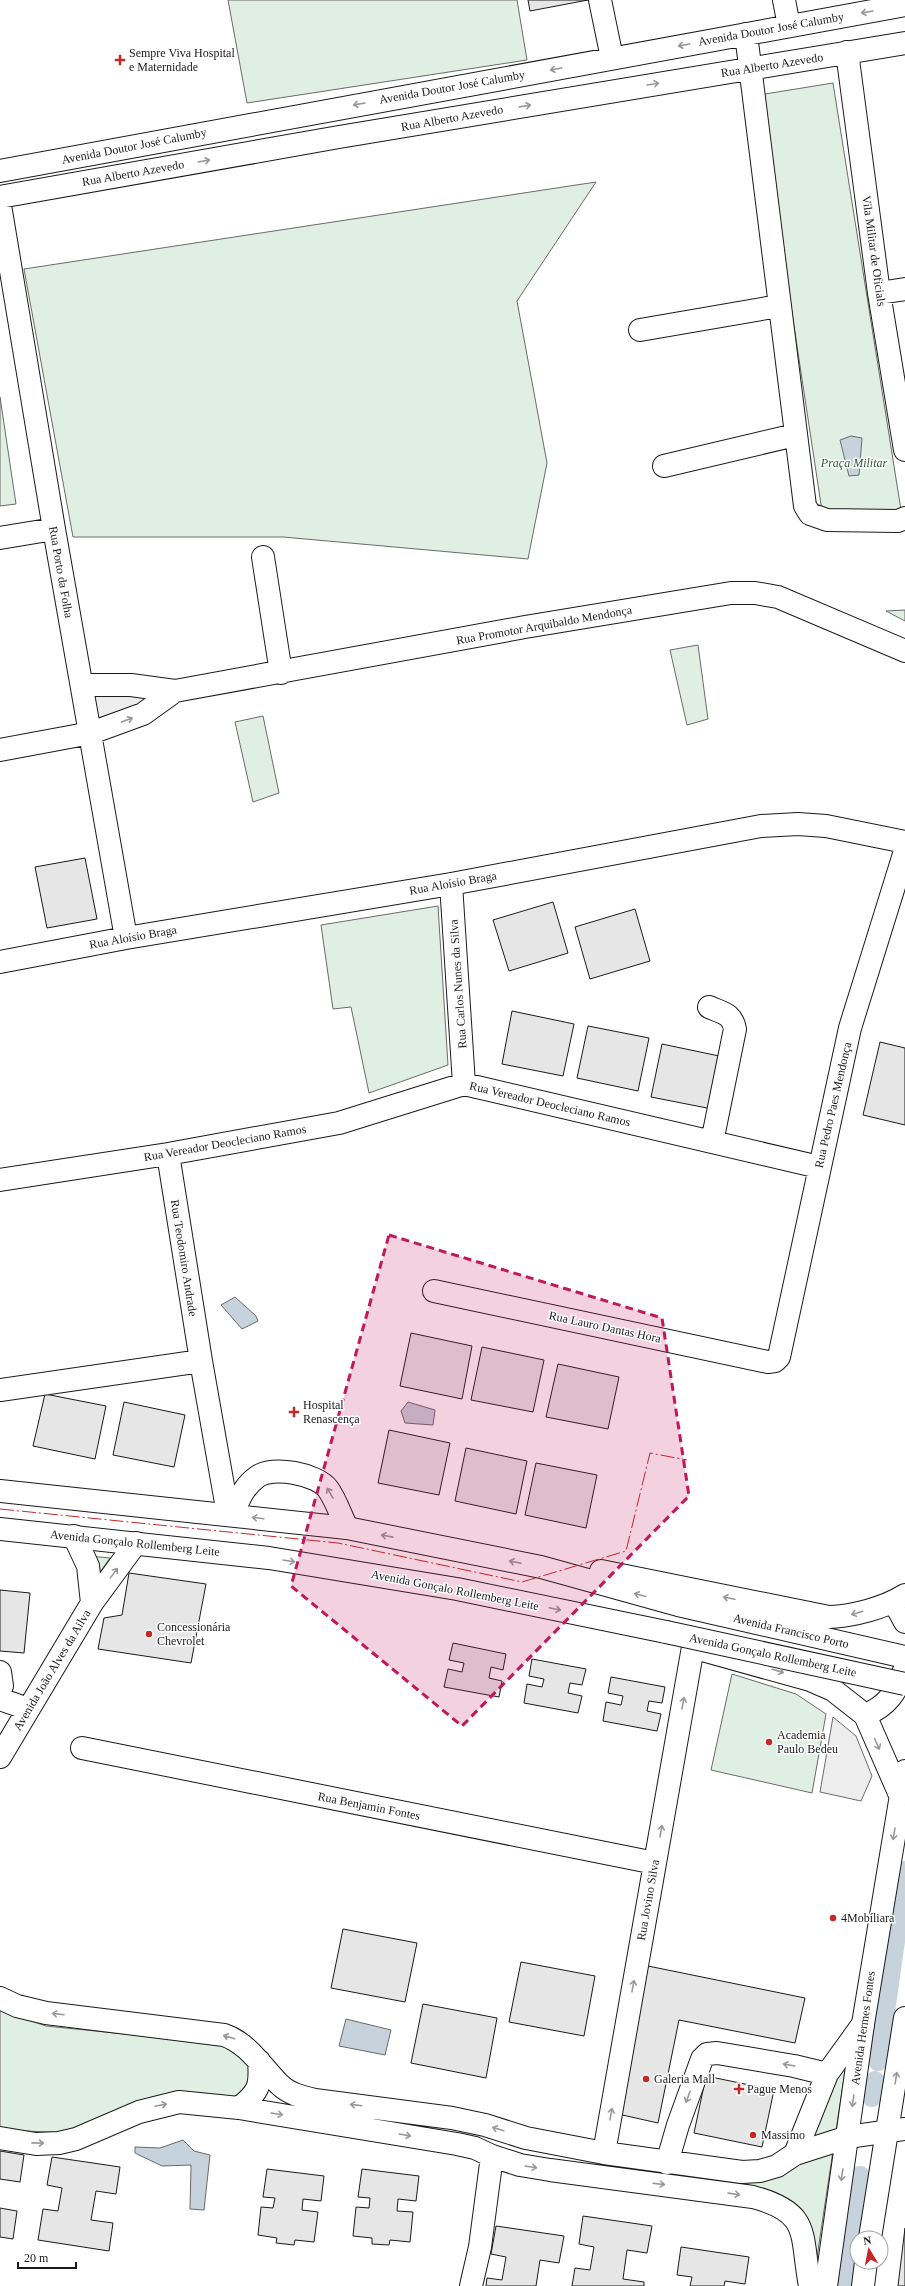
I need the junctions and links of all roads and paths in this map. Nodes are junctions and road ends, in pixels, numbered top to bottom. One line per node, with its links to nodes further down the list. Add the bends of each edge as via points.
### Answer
1 (600, 0): 8 (street)
2 (784, 0): 4 (street)
3 (905, 5): 4 (street, Avenida Doutor José Calumby, one-way to 4)
4 (788, 26): 5 (street, Avenida Doutor José Calumby)
5 (746, 34): 8 (street, Avenida Doutor José Calumby, one-way to 8); 9 (street)
6 (905, 43): 7 (street, Rua Alberto Azevedo)
7 (847, 52): 9 (street, Rua Alberto Azevedo); 18 (street, Vila Militar de Oficials)
8 (612, 58): 10 (street, Avenida Doutor José Calumby, one-way to 10)
9 (750, 68): 11 (street, Rua Alberto Azevedo, one-way to 9); 19 (street)
10 (334, 109): 11 (street); 12 (street, Avenida Doutor José Calumby)
11 (340, 137): 14 (street, Rua Alberto Azevedo, one-way to 11)
12 (48, 162): 13 (street, Avenida Doutor José Calumby); 14 (street)
13 (0, 171)
14 (51, 188): 15 (street, Rua Alberto Azevedo)
15 (0, 197)
16 (0, 205): 25 (street, Rua Porto da Folha)
17 (905, 289): 18 (street)
18 (879, 293): 22 (street, Vila Militar de Oficials)
19 (779, 306): 20 (street); 21 (street)
20 (640, 330)
21 (795, 435): 23 (street); 24 (street, via 805,506 810,514 827,520)
22 (905, 450)
23 (664, 466)
24 (905, 518)
25 (54, 529): 26 (street); 30 (street, Rua Porto da Folha)
26 (0, 538)
27 (263, 557): 29 (street)
28 (905, 651): 29 (street, Rua Promotor Arquibaldo Mendonça, via 778,596 731,593 526,627)
29 (281, 673): 31 (street, Rua Promotor Arquibaldo Mendonça)
30 (82, 686): 31 (street, Rua Promotor Arquibaldo Mendonça, via 131,685); 32 (street, Rua Porto da Folha)
31 (174, 691): 32 (street, Rua Promotor Arquibaldo Mendonça, one-way to 31, via 143,714)
32 (90, 733): 33 (street, Rua Promotor Arquibaldo Mendonça); 37 (street, Rua Porto da Folha)
33 (0, 750)
34 (905, 842): 36 (street, Rua Aloísio Braga, via 826,826 761,826)
35 (905, 851): 43 (street, Rua Pedro Paes Mendonça, via 850,1028)
36 (451, 884): 37 (street, Rua Aloísio Braga); 40 (street, Rua Carlos Nunes da Silva)
37 (126, 938): 38 (street, Rua Aloísio Braga)
38 (0, 962)
39 (709, 1007): 41 (street, via 728,1015 733,1020 735,1029)
40 (464, 1084): 41 (street, Rua Vereador Deocleciano Ramos); 42 (street, Rua Vereador Deocleciano Ramos, via 339,1123)
41 (712, 1142): 43 (street, Rua Vereador Deocleciano Ramos)
42 (168, 1154): 44 (street, Rua Vereador Deocleciano Ramos); 46 (street, Rua Teodomiro Andrade)
43 (819, 1167): 47 (street, Rua Pedro Paes Mendonça, via 779,1357)
44 (0, 1180)
45 (434, 1291): 47 (street, Rua Lauro Dantas Hora, via 760,1361)
46 (201, 1361): 48 (street); 50 (street, Rua Teodomiro Andrade)
47 (775, 1361)
48 (0, 1390)
49 (0, 1491): 50 (street)
50 (230, 1515): 51 (street, one-way to 50); 51 (street, one-way to 50, via 328,1488 311,1477 282,1471 258,1475 242,1491)
51 (347, 1528): 55 (street, one-way to 51)
52 (0, 1529): 53 (street, Avenida Gonçalo Rollemberg Leite)
53 (74, 1536): 54 (street, Avenida Gonçalo Rollemberg Leite); 57 (street, Avenida João Alves da Ailva, via 88,1566)
54 (136, 1543): 57 (street, Avenida João Alves da Ailva, one-way to 54); 58 (street, Avenida Gonçalo Rollemberg Leite, one-way to 58, via 269,1558 457,1589)
55 (541, 1568): 56 (street, one-way to 55, via 846,1616 829,1617 586,1568); 61 (street, Avenida Francisco Porto, one-way to 55, via 678,1605)
56 (900, 1598): 59 (street)
57 (92, 1603): 67 (street, Avenida João Alves da Ailva)
58 (579, 1614): 60 (street); 64 (street, Avenida Gonçalo Rollemberg Leite, bridge)
59 (905, 1622)
60 (693, 1647): 68 (street, one-way to 68, via 810,1680 833,1690); 73 (street, Rua Jovino Silva, one-way to 60)
61 (905, 1657)
62 (905, 1668): 68 (street, via 889,1700 881,1708)
63 (0, 1672): 65 (street)
64 (905, 1684)
65 (0, 1690)
66 (0, 1699): 67 (street)
67 (28, 1709): 70 (street, Avenida João Alves da Ailva)
68 (864, 1715): 72 (street, one-way to 72)
69 (82, 1748): 73 (street, Rua Benjamin Fontes)
70 (0, 1757)
71 (905, 1771): 72 (street, Avenida Hermes Fontes)
72 (900, 1795): 76 (street, Avenida Hermes Fontes, one-way to 76)
73 (655, 1863): 83 (street, Rua Jovino Silva, one-way to 73)
74 (0, 1998): 77 (street, one-way to 74, via 235,2038 224,2035 46,2013 17,2006)
75 (905, 2018): 80 (street, one-way to 75)
76 (863, 2024): 78 (street); 81 (street, Avenida Hermes Fontes, one-way to 81)
77 (258, 2061): 79 (street, via 259,2087 254,2096); 83 (street, one-way to 77, via 526,2138 452,2118 296,2096 280,2085)
78 (827, 2074): 84 (street); 86 (street, one-way to 86, via 717,2053 707,2054 699,2067)
79 (239, 2108): 82 (street, one-way to 79, via 36,2144 59,2143 88,2134 139,2112 179,2102); 85 (street, one-way to 85, via 457,2144 475,2148)
80 (896, 2130): 81 (street); 89 (street)
81 (848, 2137): 84 (street); 93 (street, Avenida Hermes Fontes, one-way to 93)
82 (0, 2138)
83 (604, 2153): 86 (street)
84 (795, 2154): 87 (street, via 777,2166 760,2171 742,2172)
85 (492, 2156): 88 (street, one-way to 88, via 520,2165 550,2170); 91 (street, via 480,2247)
86 (667, 2163): 87 (street)
87 (698, 2167): 88 (street)
88 (696, 2189): 92 (street, one-way to 92, via 759,2199 778,2205 793,2215 800,2228)
89 (872, 2230)
90 (865, 2270): 94 (street)
91 (471, 2286)
92 (810, 2286)
93 (826, 2286)
94 (863, 2286)

